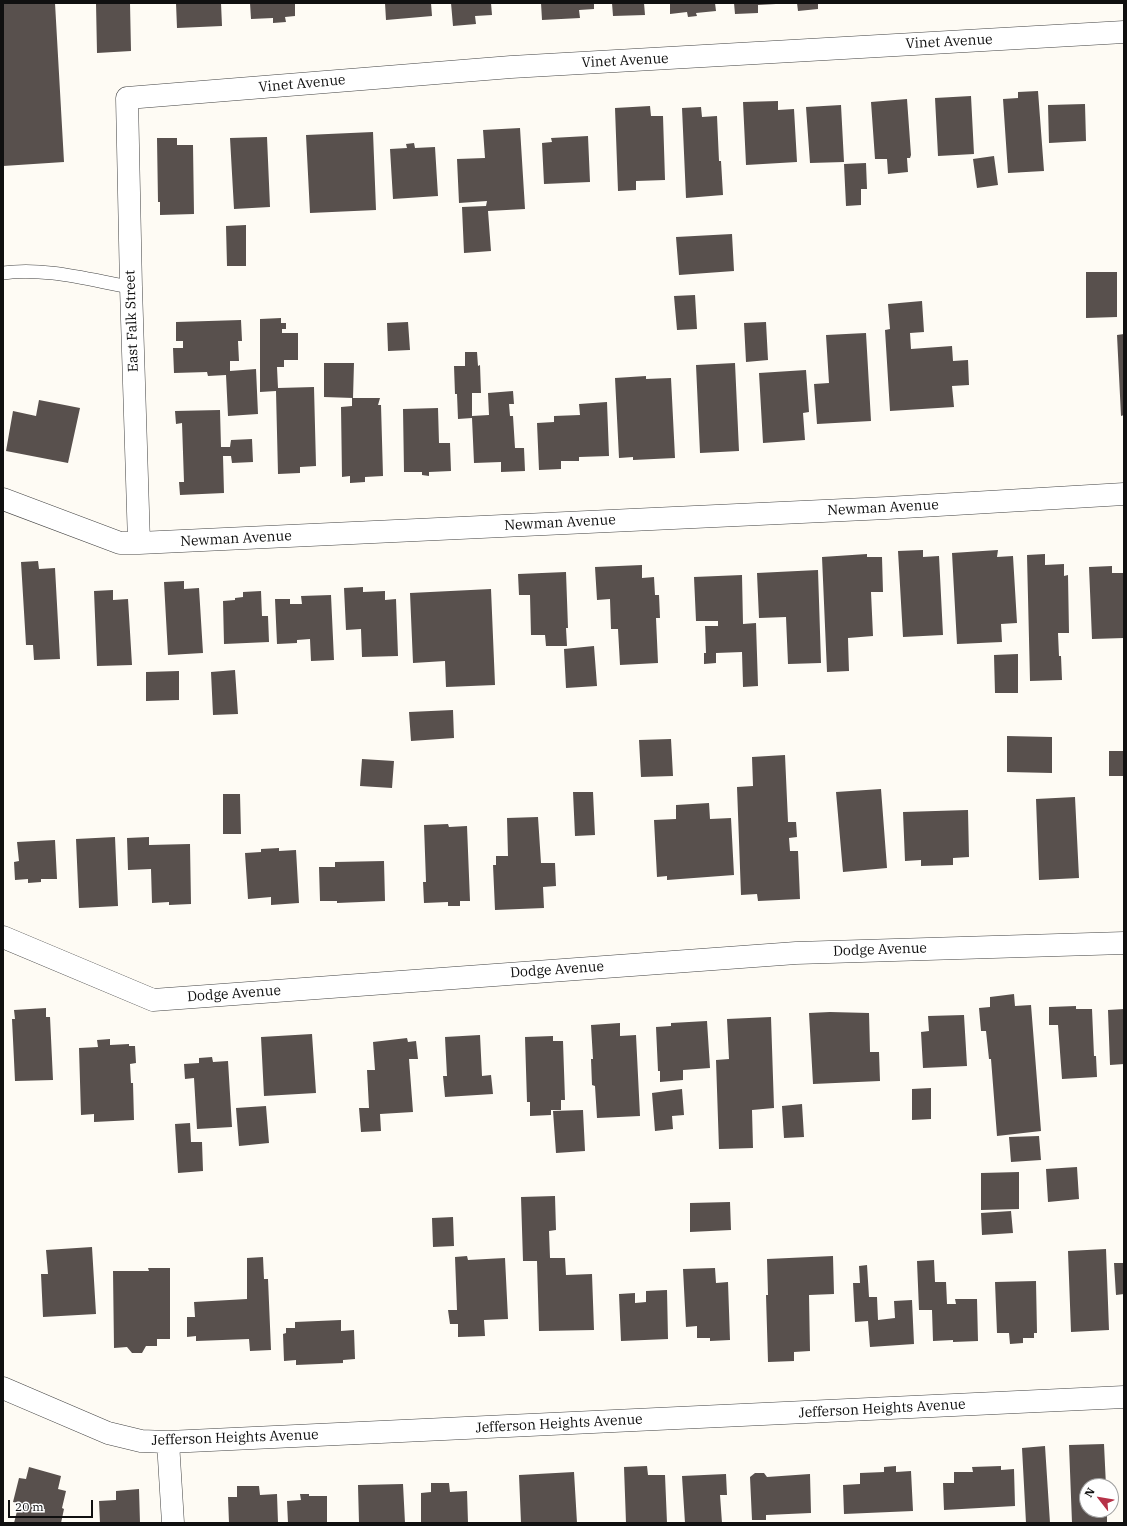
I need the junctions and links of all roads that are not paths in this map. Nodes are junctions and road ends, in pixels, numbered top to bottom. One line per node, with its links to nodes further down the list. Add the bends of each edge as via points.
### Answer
1 (1124, 32): 2 (street, Vinet Avenue, via 511,67)
2 (127, 98): 4 (street, East Falk Street)
3 (3, 273): 4 (lane, via 15,271 56,274)
4 (131, 287): 7 (street, East Falk Street)
5 (1124, 494): 7 (street, Newman Avenue)
6 (3, 499): 7 (street, Newman Avenue, via 120,543)
7 (139, 544)
8 (3, 938): 9 (street, Dodge Avenue, via 152,1000 796,953)
9 (1124, 943)
10 (3, 1388): 12 (street, Jefferson Heights Avenue, via 108,1433 141,1441)
11 (1124, 1397): 12 (street, Jefferson Heights Avenue)
12 (168, 1442): 13 (street)
13 (173, 1523)

